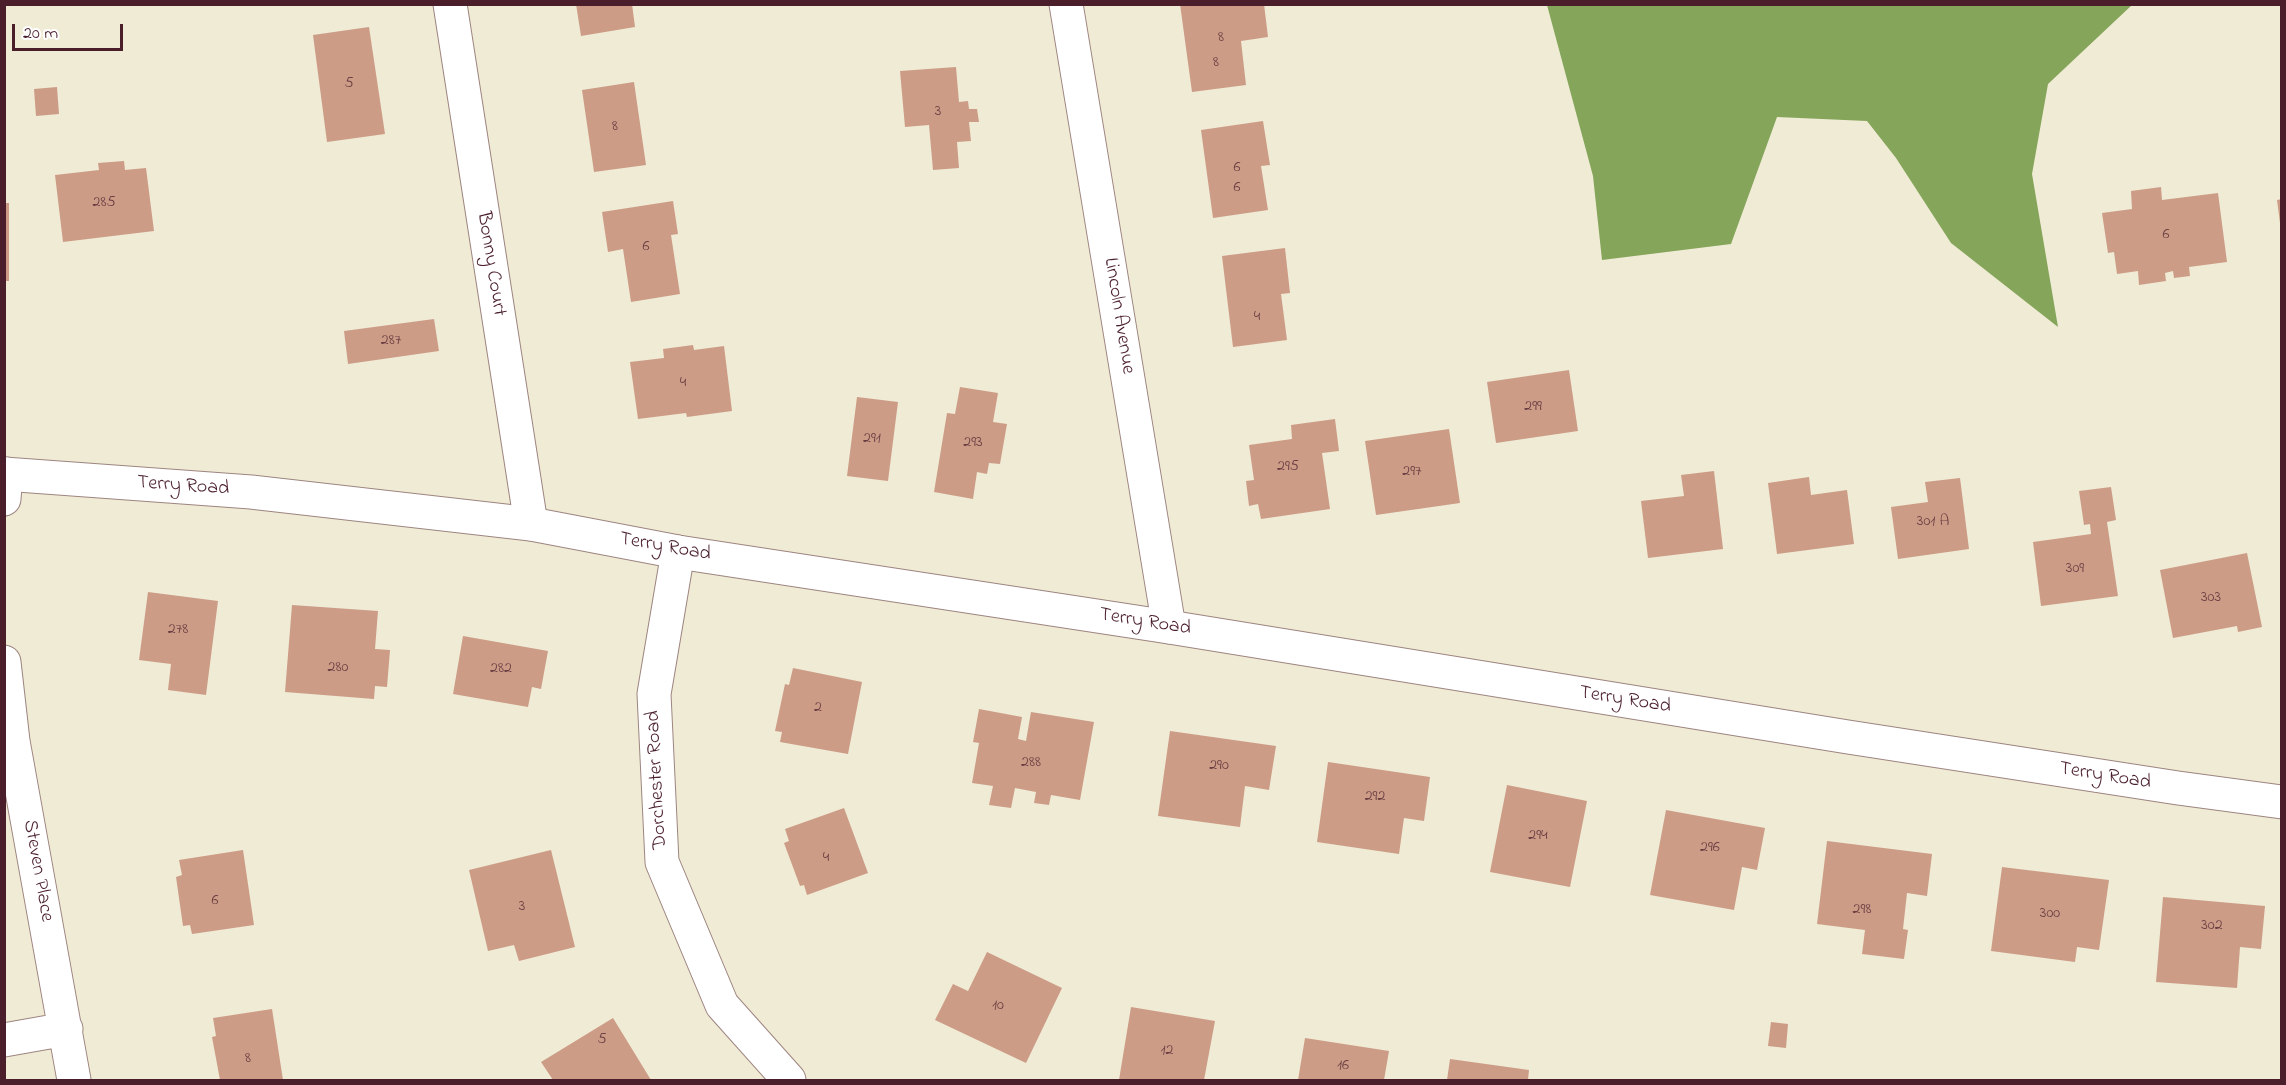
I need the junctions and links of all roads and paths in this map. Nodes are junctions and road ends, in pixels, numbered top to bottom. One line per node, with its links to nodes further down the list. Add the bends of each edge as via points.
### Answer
1 (450, 4): 4 (street, Bonny Court)
2 (1066, 4): 6 (street, Lincoln Avenue)
3 (5, 483): 4 (street, Terry Road, via 251,492)
4 (531, 524): 5 (street, Terry Road)
5 (678, 552): 6 (street, Terry Road); 12 (street, Dorchester Road, via 654,694 662,862 722,1005)
6 (1169, 627): 8 (street, Terry Road, via 2178,789)
7 (4, 662): 9 (street, Steven Place, via 13,741)
8 (2282, 802)
9 (66, 1029): 10 (street); 11 (street, Steven Place)
10 (4, 1040)
11 (74, 1080)
12 (789, 1080)

